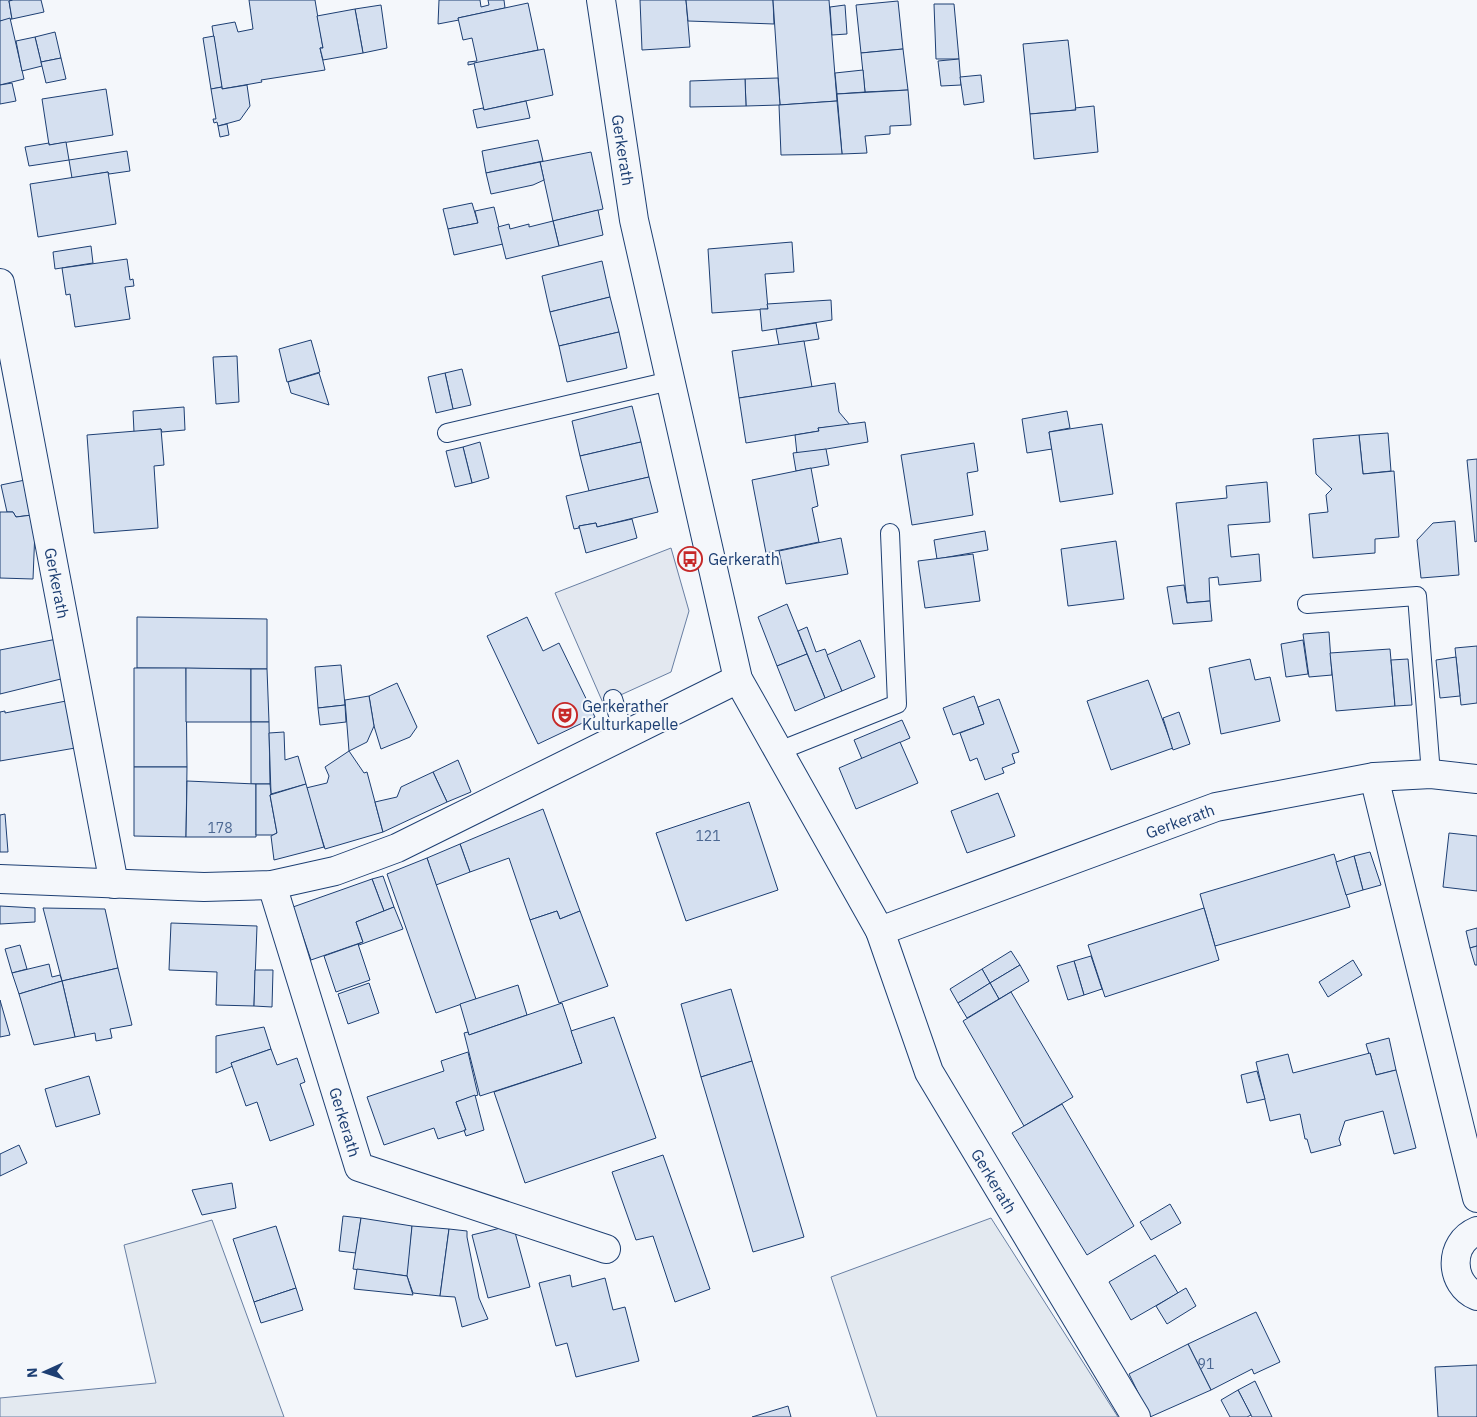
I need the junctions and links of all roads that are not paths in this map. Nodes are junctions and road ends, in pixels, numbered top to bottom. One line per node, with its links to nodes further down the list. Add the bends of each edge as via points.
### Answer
1 (601, 0): 3 (street, Gerkerath, via 634,220)
2 (0, 283): 15 (street, Gerkerath)
3 (670, 381): 4 (lane); 7 (street, Gerkerath)
4 (447, 433)
5 (890, 533): 10 (lane, via 897,704)
6 (1307, 604): 11 (lane, via 1417,596)
7 (738, 679): 9 (street); 10 (street, Gerkerath)
8 (613, 699): 9 (lane)
9 (624, 734): 16 (street, via 396,848 334,871)
10 (779, 751): 17 (street, Gerkerath)
11 (1431, 774): 12 (street, Gerkerath); 13 (street, Gerkerath)
12 (1374, 777): 17 (street, Gerkerath, via 1216,807); 18 (street)
13 (1477, 779)
14 (0, 879): 15 (street)
15 (114, 884): 16 (street)
16 (272, 885): 20 (street, Gerkerath, via 359,1168)
17 (880, 931): 22 (street, Gerkerath, via 929,1072)
18 (1477, 1198)
19 (1477, 1231): 21 (street, via 1461,1243 1455,1269 1460,1282)
20 (606, 1249)
21 (1477, 1296)
22 (1136, 1417)

